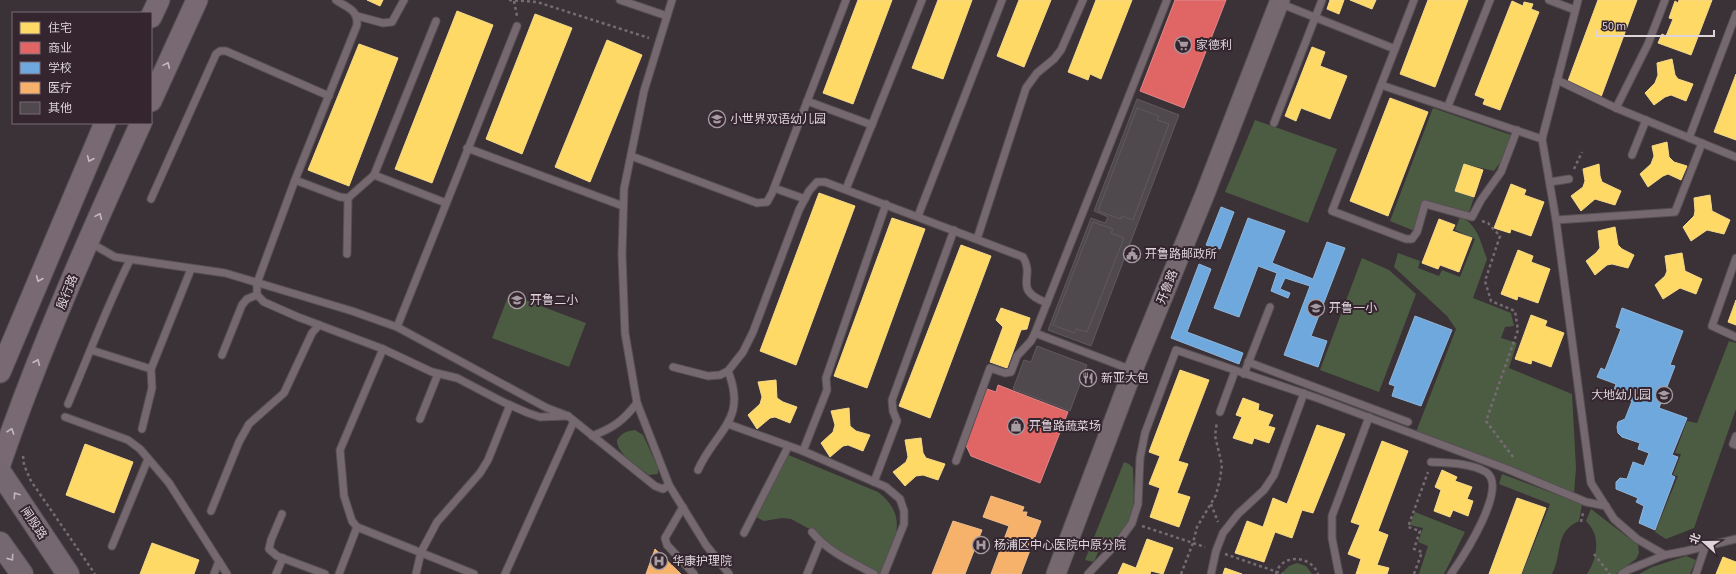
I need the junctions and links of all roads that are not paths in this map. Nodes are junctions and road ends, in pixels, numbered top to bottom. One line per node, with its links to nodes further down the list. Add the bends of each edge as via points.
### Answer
1 (159, 0): 21 (main road)
2 (197, 0): 31 (main road, one-way to 2)
3 (336, 0): 22 (lane, via 354,11)
4 (404, 0): 22 (lane, via 392,22 383,23)
5 (620, 0): 23 (lane)
6 (672, 0): 23 (lane)
7 (846, 0): 32 (lane)
8 (922, 0): 39 (lane)
9 (1002, 0): 60 (lane)
10 (1083, 0): 63 (lane, via 1060,50 1026,88)
11 (1167, 0): 71 (lane)
12 (1322, 0): 24 (lane)
13 (1414, 0): 27 (lane)
14 (1490, 0): 33 (lane)
15 (1549, 0): 19 (lane)
16 (1578, 0): 19 (lane)
17 (1665, 0): 34 (lane, via 1648,44)
18 (1280, 2): 24 (lane); 83 (street, 开鲁路)
19 (1575, 10): 28 (lane)
20 (1736, 14): 41 (lane)
21 (152, 15)
22 (357, 16): 30 (lane, via 357,25)
23 (667, 16): 46 (lane, via 644,91)
24 (1315, 17): 27 (lane); 36 (lane)
25 (436, 21): 48 (lane)
26 (517, 26): 44 (lane)
27 (1395, 49): 29 (lane)
28 (1557, 80): 34 (lane); 42 (lane)
29 (1382, 86): 33 (lane); 40 (lane, via 1332,211 1406,240 1417,232 1425,204 1472,217 1502,172)
30 (329, 96): 50 (lane); 55 (lane, via 226,51 220,51 216,54)
31 (152, 99)
32 (808, 101): 39 (lane); 52 (lane)
33 (1448, 106): 40 (lane)
34 (1616, 108): 35 (lane)
35 (1646, 120): 41 (lane); 45 (lane)
36 (1274, 122)
37 (106, 124): 85 (main road, one-way to 85)
38 (141, 124): 64 (main road, 殷行路, one-way to 38)
39 (872, 125): 53 (lane)
40 (1517, 130): 42 (lane)
41 (1689, 138): 43 (lane)
42 (1542, 139): 51 (lane)
43 (1702, 143): 47 (lane); 61 (lane, via 1675,212)
44 (467, 148): 57 (lane); 59 (lane)
45 (1632, 154)
46 (631, 156): 52 (lane, via 757,203 767,202); 59 (lane, via 624,189)
47 (1736, 157)
48 (374, 175): 54 (lane); 57 (lane)
49 (1569, 179): 51 (lane)
50 (295, 180): 54 (lane); 69 (lane)
51 (1550, 182): 61 (lane)
52 (774, 188): 56 (lane)
53 (846, 189): 56 (lane, via 825,182 816,182); 58 (lane)
54 (348, 198): 65 (lane)
55 (151, 199)
56 (805, 199): 86 (lane, via 752,332 743,352)
57 (446, 203): 74 (lane)
58 (886, 204): 60 (lane); 106 (lane, via 826,378 827,390)
59 (624, 206): 90 (lane, via 622,254 625,333)
60 (918, 216): 62 (lane)
61 (1556, 220): 115 (lane, via 1591,484)
62 (954, 230): 63 (lane); 113 (lane, via 892,400 897,421)
63 (977, 239): 71 (lane, via 1023,257 1027,263 1028,291 1033,298)
64 (87, 241): 67 (lane, via 115,257); 110 (main road, 殷行路, one-way to 64, via 23,398)
65 (347, 254)
66 (1736, 258): 76 (lane, via 1712,326)
67 (130, 260): 68 (lane); 78 (lane, via 98,327)
68 (191, 269): 69 (lane, via 225,273); 82 (lane)
69 (257, 283): 70 (lane); 74 (lane)
70 (257, 295): 73 (lane, via 264,302); 79 (lane, via 247,299 242,305)
71 (1047, 303): 75 (lane)
72 (1270, 307): 80 (lane)
73 (319, 325): 77 (lane); 117 (lane, via 312,333 284,393 249,424 239,442)
74 (397, 327): 94 (lane, via 547,408)
75 (1035, 333): 83 (lane); 108 (lane, via 1017,356 1011,372 1005,373 990,368)
76 (1736, 337)
77 (383, 349): 87 (lane); 119 (lane, via 340,450 344,496 352,521)
78 (91, 350): 82 (lane); 91 (lane)
79 (222, 355)
80 (1248, 362): 88 (lane); 99 (lane)
81 (672, 367): 86 (lane, via 708,376)
82 (151, 369): 101 (lane, via 152,388)
83 (1133, 370): 147 (street, 开鲁路)
84 (1235, 371): 88 (lane); 93 (lane); 148 (lane, via 1176,350 1145,433 1140,458 1138,504 1132,523)
85 (0, 372)
86 (728, 372): 100 (lane, via 734,386 735,402)
87 (438, 374): 92 (lane, via 457,378); 97 (lane)
88 (1244, 374): 89 (lane)
89 (1304, 394): 96 (lane); 149 (lane, via 1274,475 1264,490 1238,514 1223,533)
90 (637, 403): 102 (lane, via 616,425); 114 (lane)
91 (68, 404)
92 (510, 405): 94 (lane, via 540,417); 127 (lane, via 488,460 480,473 437,522)
93 (1220, 412)
94 (568, 416): 98 (lane)
95 (65, 417): 107 (lane, via 128,440)
96 (1369, 417): 115 (lane, via 1586,502); 150 (lane, via 1332,516 1332,538)
97 (420, 419)
98 (574, 421): 102 (lane); 141 (lane)
99 (1408, 422)
100 (728, 424): 105 (lane); 111 (lane, via 705,455)
101 (142, 429)
102 (592, 436): 114 (lane, via 656,486 663,489)
103 (1736, 436): 104 (lane, via 1733,444)
104 (1736, 445)
105 (788, 447): 106 (lane); 121 (lane)
106 (803, 451): 113 (lane)
107 (148, 459): 125 (lane); 130 (lane, via 169,483)
108 (956, 461)
109 (1431, 462): 151 (lane, via 1471,466 1487,473 1493,482 1493,493 1481,523)
110 (0, 464)
111 (698, 470)
112 (0, 472): 133 (main road, 闸殷路, one-way to 112)
113 (874, 482): 146 (lane, via 886,486 900,499 904,511 904,524)
114 (669, 485): 116 (lane)
115 (1606, 506): 128 (lane, via 1614,519 1637,539)
116 (683, 507): 142 (lane, via 665,538 667,545); 143 (lane, via 706,545)
117 (211, 512)
118 (282, 514): 129 (lane, via 269,550)
119 (357, 527): 127 (lane); 138 (lane)
120 (812, 532): 123 (lane)
121 (744, 534)
122 (1736, 539): 126 (lane)
123 (820, 542): 144 (lane); 145 (lane)
124 (0, 543): 132 (main road, one-way to 132)
125 (112, 546)
126 (1705, 547): 128 (lane); 152 (lane)
127 (421, 552): 139 (lane); 140 (lane)
128 (1665, 555): 131 (lane)
129 (282, 558): 136 (lane); 137 (lane)
130 (219, 561): 134 (lane); 135 (lane)
131 (1626, 573)
132 (22, 574)
133 (68, 574)
134 (214, 574)
135 (227, 574)
136 (276, 574)
137 (324, 574)
138 (339, 574)
139 (416, 574)
140 (474, 574)
141 (505, 574)
142 (694, 574)
143 (729, 574)
144 (807, 574)
145 (874, 574)
146 (884, 574)
147 (1056, 574)
148 (1088, 574)
149 (1211, 574)
150 (1340, 574)
151 (1451, 574)
152 (1696, 574)

